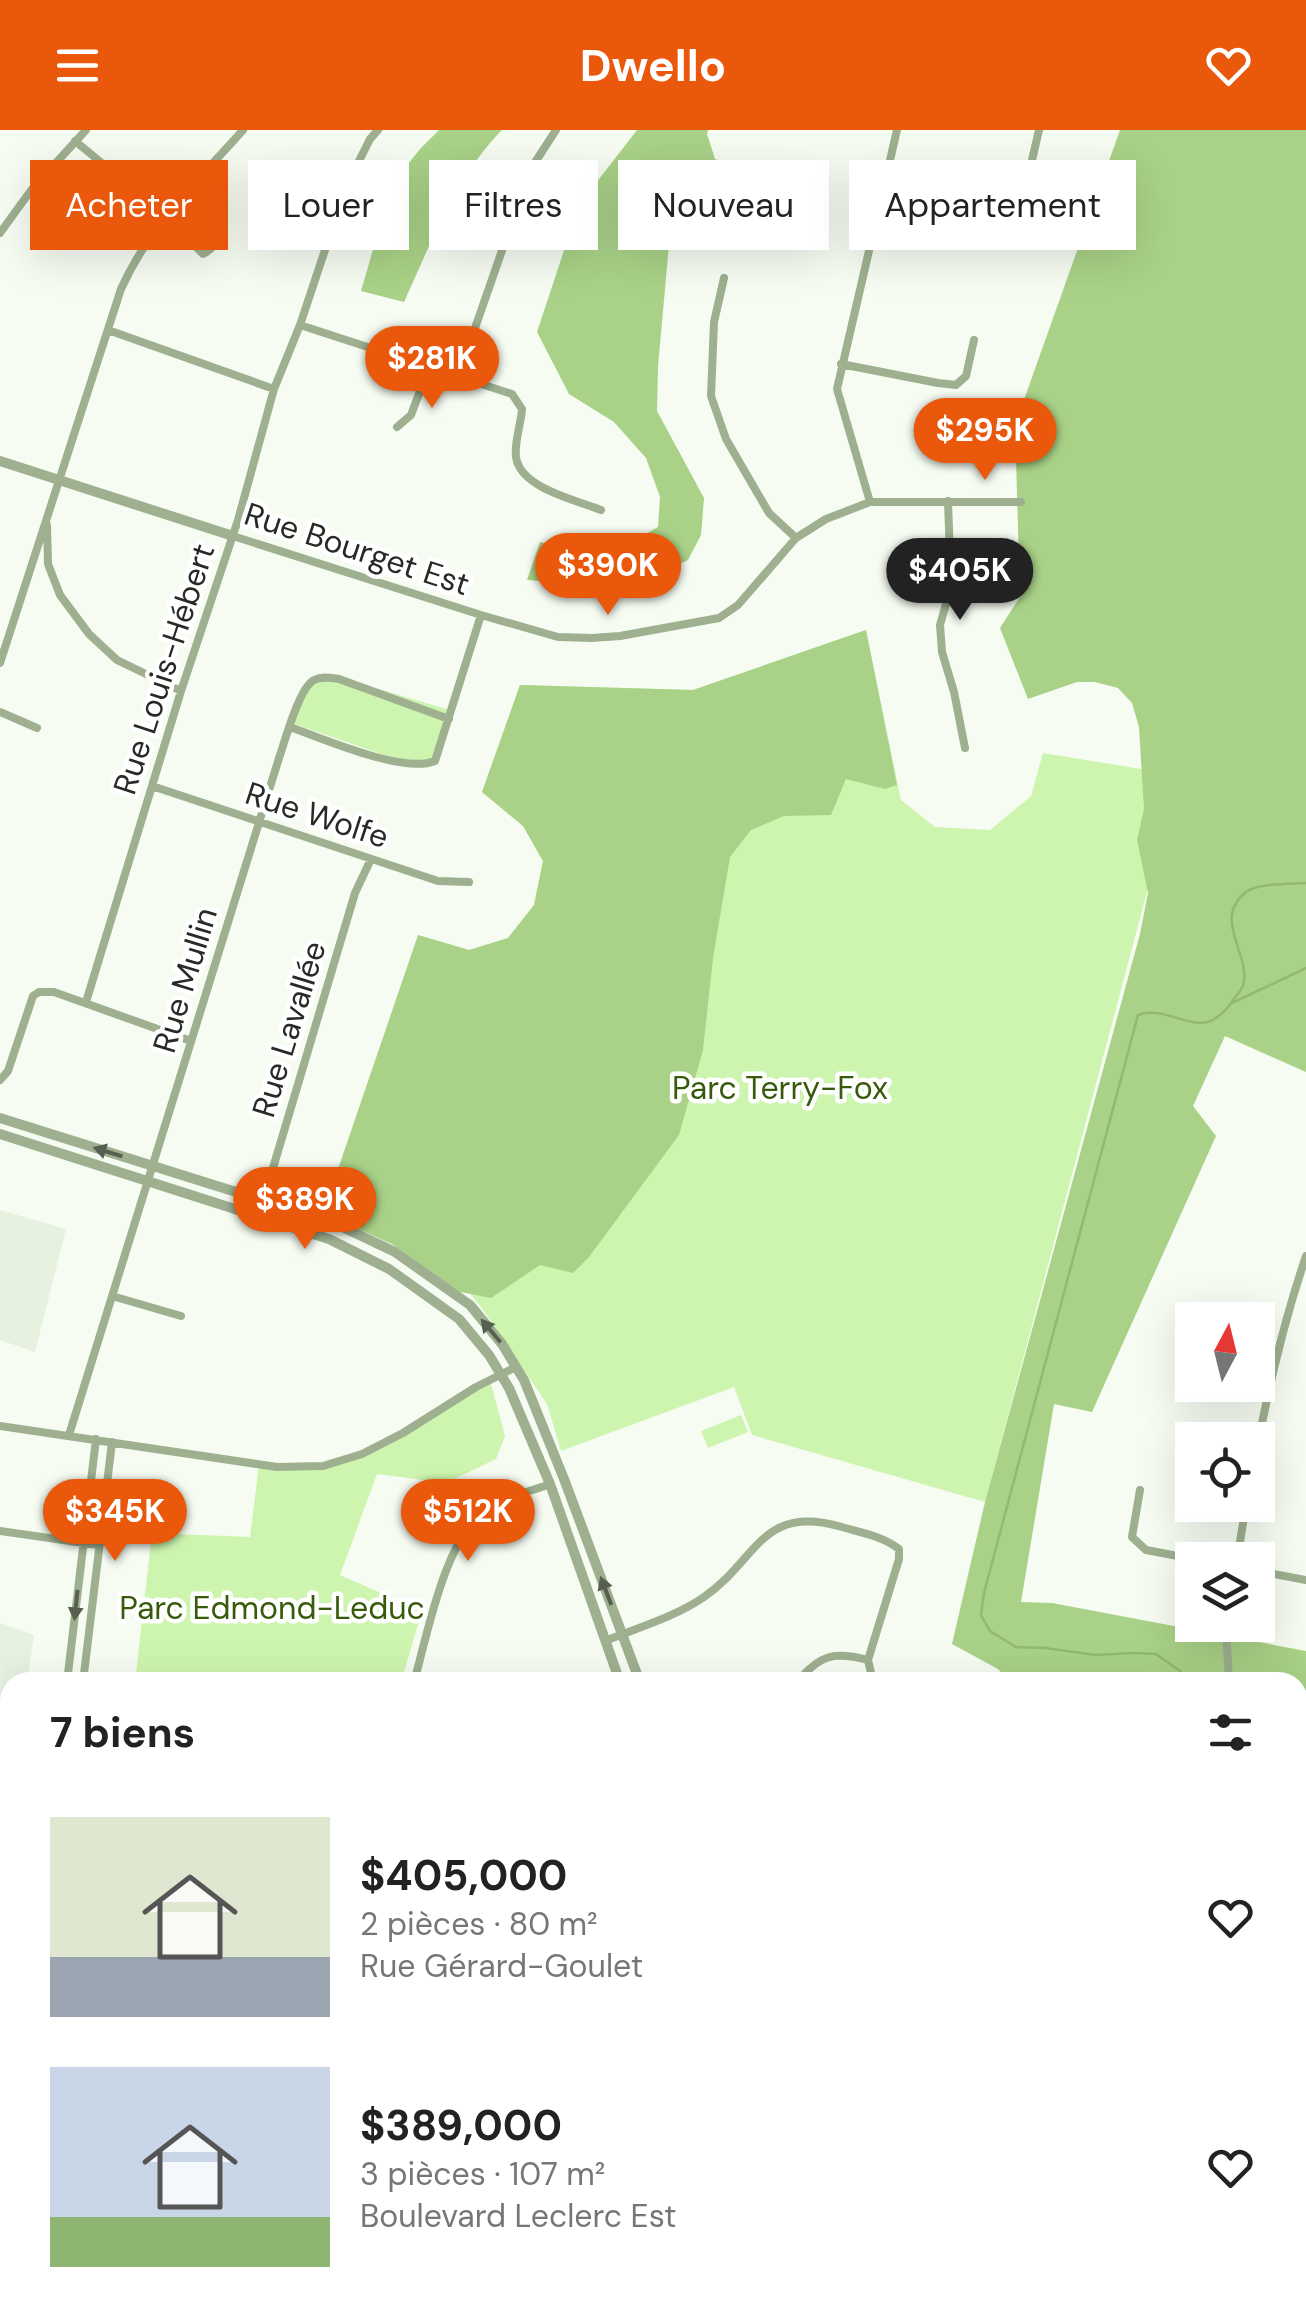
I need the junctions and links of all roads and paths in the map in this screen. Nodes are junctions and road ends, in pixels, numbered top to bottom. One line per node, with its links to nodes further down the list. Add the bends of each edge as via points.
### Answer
1 (86, 130): 7 (street)
2 (243, 130): 9 (street)
3 (378, 130): 14 (street, Rue Louis-Hébert, via 346,188)
4 (556, 130): 19 (street, via 530,170)
5 (897, 130): 17 (street)
6 (1039, 130): 10 (street)
7 (76, 141): 8 (street); 11 (street)
8 (99, 160)
9 (217, 160)
10 (1032, 160)
11 (0, 233)
12 (140, 250): 15 (street)
13 (724, 278): 30 (street, via 714,322 711,396 726,439 769,513)
14 (300, 325): 18 (street); 20 (street, Rue Louis-Hébert)
15 (108, 330): 20 (street); 23 (street)
16 (974, 340): 17 (street, via 966,376 956,385)
17 (841, 364): 25 (street, via 837,389)
18 (429, 367): 19 (street); 21 (street, via 411,416)
19 (458, 377): 27 (street, via 512,394 522,409 516,456 522,474)
20 (274, 389): 29 (street, Rue Louis-Hébert)
21 (397, 427)
22 (0, 461): 23 (street, Rue Bourget Est)
23 (59, 480): 28 (street); 29 (street, Rue Bourget Est)
24 (948, 501): 25 (street, Rue Bourget Est); 26 (street, Rue Bourget Est); 38 (street, via 951,586 940,625)
25 (870, 502): 30 (street, Rue Bourget Est)
26 (1020, 502)
27 (601, 510)
28 (47, 518): 32 (street); 33 (street, via 48,564 60,595 89,634 116,660)
29 (233, 536): 31 (street, Rue Bourget Est); 33 (street, Rue Louis-Hébert)
30 (796, 538): 31 (street, Rue Bourget Est, via 720,618 592,638)
31 (481, 616): 35 (street)
32 (0, 663)
33 (182, 691): 39 (street, Rue Louis-Hébert)
34 (0, 712): 37 (street)
35 (449, 718): 36 (street, Rue Mullin, via 325,677 308,685); 36 (street, via 435,761 423,766)
36 (290, 727): 40 (street, Rue Mullin)
37 (38, 728)
38 (965, 748)
39 (152, 786): 40 (street, Rue Wolfe); 43 (street, Rue Louis-Hébert)
40 (260, 823): 41 (street, Rue Wolfe); 44 (street, Rue Mullin)
41 (371, 859): 42 (street, Rue Wolfe, via 438,881); 50 (street, Rue Lavallée)
42 (469, 882)
43 (86, 1002): 44 (street); 45 (street, via 54,992 33,996)
44 (192, 1041): 48 (street, Rue Mullin)
45 (0, 1080)
46 (0, 1118): 48 (street, one-way to 46)
47 (0, 1134): 49 (street)
48 (152, 1166): 49 (street, Rue Mullin); 50 (street)
49 (148, 1181): 51 (street); 55 (street, Rue Mullin)
50 (264, 1200): 51 (street, Rue Lavallée); 52 (street)
51 (260, 1216): 53 (street)
52 (332, 1222): 53 (street); 57 (street, one-way to 52, via 470,1306 395,1252)
53 (329, 1239): 58 (street, via 390,1268 459,1320)
54 (1306, 1256): 59 (street)
55 (112, 1296): 56 (street); 61 (street, Rue Mullin)
56 (181, 1316)
57 (516, 1367): 58 (street); 64 (street)
58 (501, 1374): 63 (street, via 404,1433 324,1466 277,1467); 65 (street)
59 (1262, 1422)
60 (0, 1426): 61 (street)
61 (69, 1435): 62 (street)
62 (96, 1439): 63 (street); 68 (street)
63 (112, 1442): 69 (street)
64 (564, 1478): 65 (street); 73 (street, one-way to 64)
65 (550, 1484): 74 (street); 79 (street, via 482,1512 465,1530 449,1559)
66 (1140, 1490): 70 (street, via 1132,1537 1146,1550)
67 (0, 1531): 68 (street)
68 (82, 1543): 69 (street); 77 (street, one-way to 77)
69 (98, 1545): 78 (street)
70 (1175, 1555)
71 (1275, 1574): 72 (street)
72 (1306, 1580)
73 (622, 1634): 74 (street); 76 (street, via 692,1605 767,1534 788,1522 820,1520 898,1549); 81 (street)
74 (606, 1641): 80 (street)
75 (1227, 1642): 84 (street)
76 (868, 1660): 82 (street, via 827,1657); 83 (street)
77 (68, 1672)
78 (84, 1672)
79 (417, 1672)
80 (617, 1672)
81 (636, 1672)
82 (806, 1672)
83 (871, 1672)
84 (1228, 1672)

